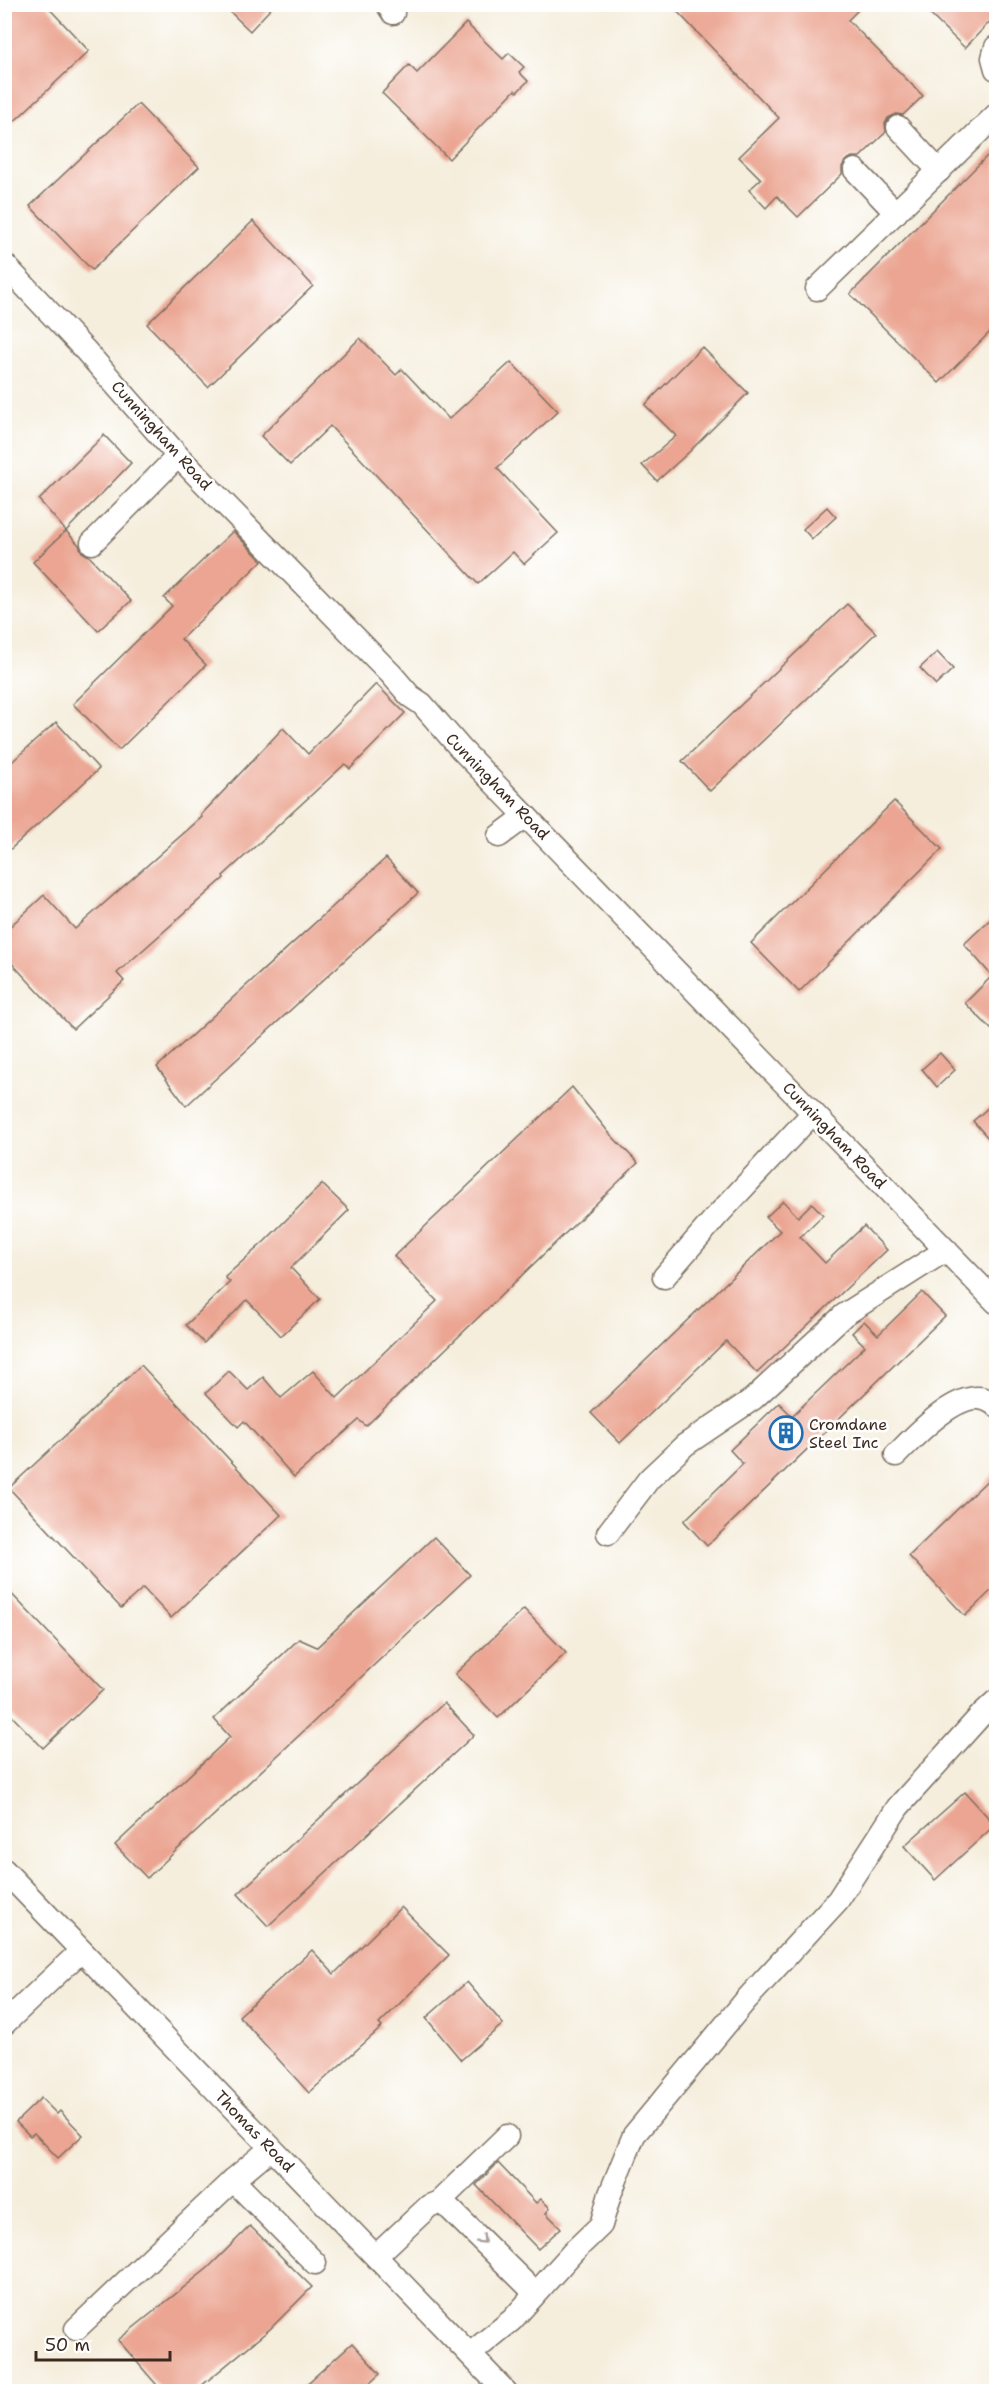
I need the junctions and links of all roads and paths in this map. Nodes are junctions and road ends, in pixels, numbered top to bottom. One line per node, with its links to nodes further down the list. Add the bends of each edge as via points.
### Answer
1 (996, 47): 2 (street)
2 (996, 69)
3 (996, 115): 6 (street)
4 (898, 127): 6 (street)
5 (855, 170): 7 (street)
6 (939, 171): 7 (street)
7 (896, 213): 9 (street)
8 (4, 264): 10 (street, Cunningham Road)
9 (817, 289)
10 (178, 456): 11 (street); 12 (street, Cunningham Road, via 422,704)
11 (92, 543)
12 (526, 816): 13 (street); 14 (street, Cunningham Road)
13 (499, 836)
14 (813, 1113): 15 (street, Cunningham Road); 16 (street)
15 (946, 1250): 17 (street, Cunningham Road); 20 (street, via 843,1315 753,1399 685,1445 649,1479)
16 (664, 1277)
17 (996, 1302)
18 (996, 1405): 19 (street, via 983,1398 955,1404)
19 (896, 1455)
20 (608, 1533)
21 (996, 1701): 31 (street, via 898,1807 838,1900 746,2000 634,2135 601,2225)
22 (9, 1884): 23 (street, Thomas Road)
23 (81, 1951): 24 (street); 26 (street, Thomas Road)
24 (4, 2024)
25 (507, 2136): 28 (street)
26 (272, 2148): 27 (street); 29 (street, Thomas Road)
27 (233, 2180): 30 (street); 32 (street)
28 (439, 2202): 29 (street, via 429,2206); 31 (street, one-way to 31, via 513,2271)
29 (376, 2256): 33 (street, Thomas Road)
30 (315, 2263)
31 (533, 2296): 33 (street, via 512,2320)
32 (76, 2329)
33 (470, 2354): 34 (street, Thomas Road)
34 (499, 2389)

